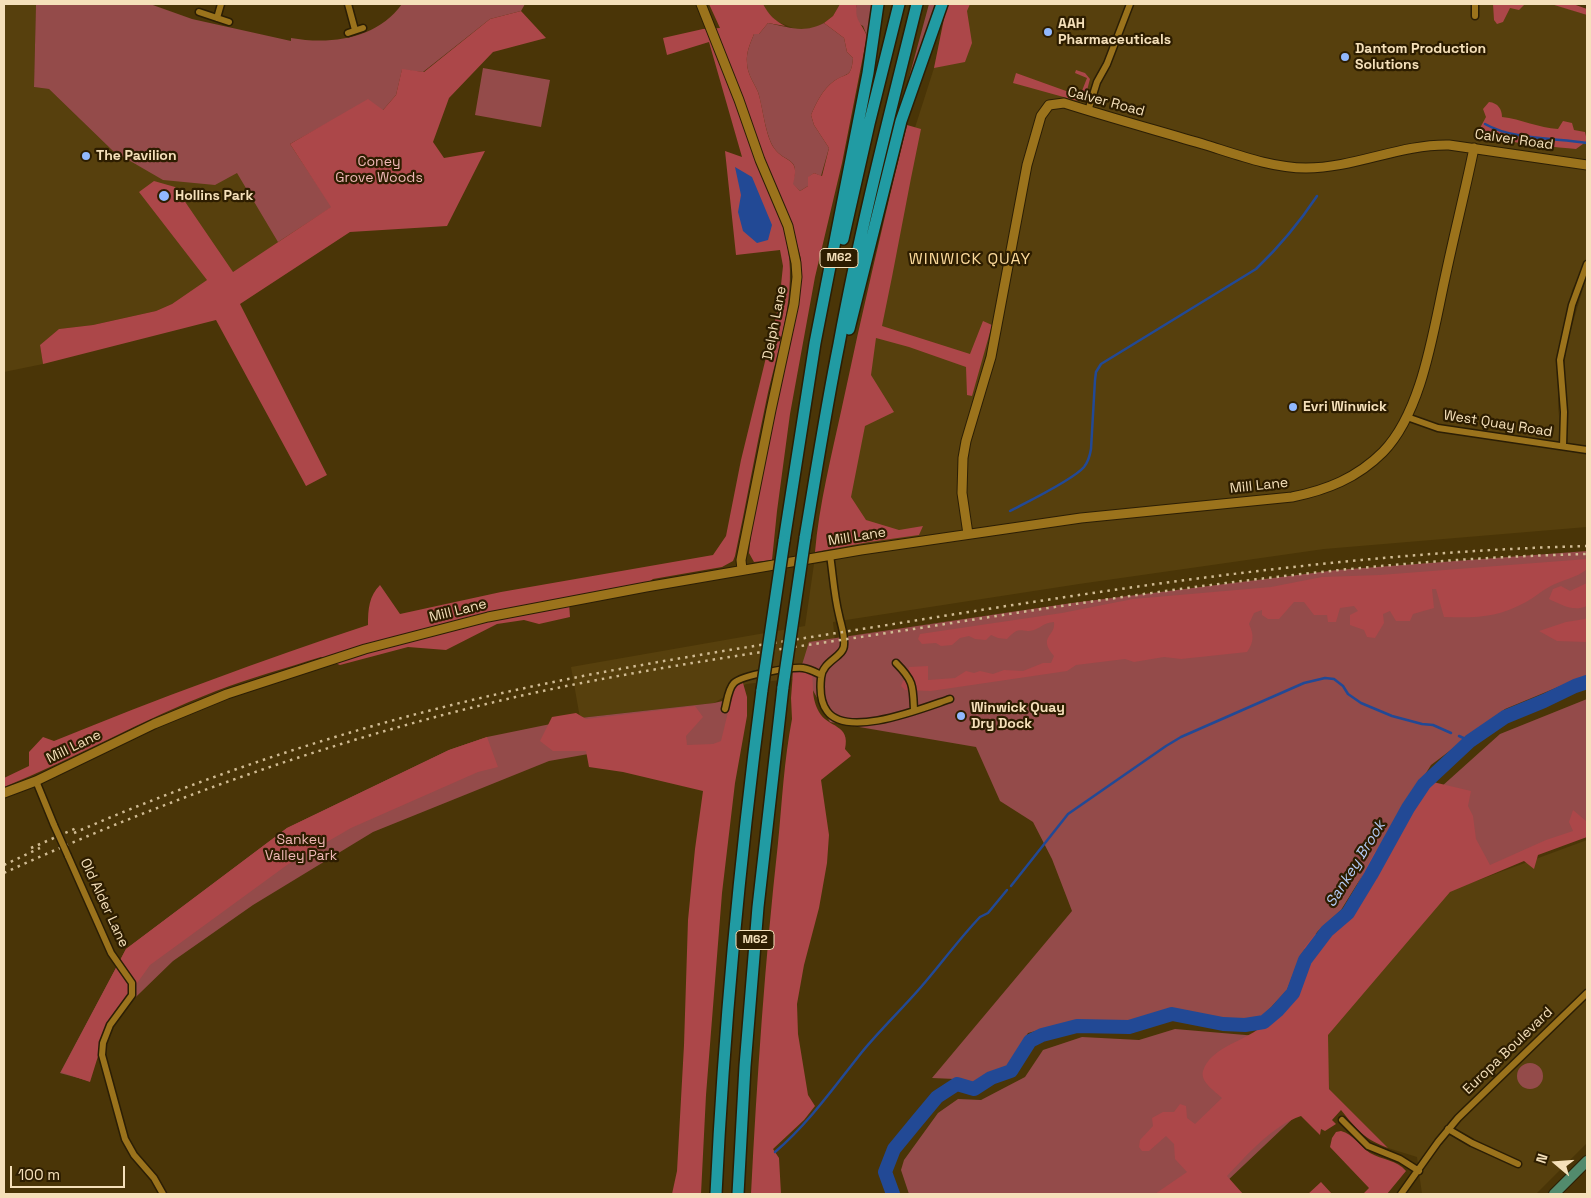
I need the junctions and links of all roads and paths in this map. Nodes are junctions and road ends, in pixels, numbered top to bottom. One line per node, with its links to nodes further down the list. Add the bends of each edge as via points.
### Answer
1 (221, 4): 12 (street)
2 (348, 4): 15 (street)
3 (700, 4): 28 (street, Delph Lane, via 788,226 796,263 794,304 760,459 741,560)
4 (878, 4): 25 (highway, via 868,73 815,343)
5 (899, 4): 25 (highway, M62, via 832,288)
6 (917, 4): 24 (highway, M62, via 851,286)
7 (942, 4): 24 (highway, via 901,121)
8 (1130, 4): 17 (street)
9 (1475, 4): 11 (street)
10 (199, 12): 12 (street)
11 (1475, 16)
12 (217, 18): 13 (street)
13 (228, 22)
14 (363, 28): 15 (street)
15 (355, 30): 16 (street)
16 (348, 33)
17 (1088, 111): 18 (street, Calver Road, via 1251,158 1306,168 1432,145); 26 (street, Calver Road, via 1058,103 1046,108 1027,165 991,357 963,458 962,492)
18 (1474, 148): 19 (street, Calver Road); 21 (street, Mill Lane, via 1421,379)
19 (1587, 165)
20 (1587, 264): 22 (street, via 1574,299 1560,360 1564,412)
21 (1407, 417): 22 (street, West Quay Road, via 1438,428); 26 (street, Mill Lane, via 1384,451 1368,466 1342,482 1308,494 1081,518)
22 (1562, 446): 23 (street, West Quay Road)
23 (1587, 450)
24 (820, 451): 44 (highway, M62, bridge, via 783,687 758,907)
25 (799, 452): 43 (highway, M62, bridge, via 747,803 732,955)
26 (968, 534): 27 (street, Mill Lane)
27 (830, 555): 28 (street, Mill Lane); 30 (street, via 845,643 844,649 824,667)
28 (742, 570): 34 (street, Mill Lane, via 496,616 365,649 196,706)
29 (896, 663): 33 (street, via 912,683)
30 (821, 675): 32 (street, via 801,668 751,675 733,684); 33 (street, via 820,692 826,710 840,720 874,720)
31 (950, 699): 33 (street)
32 (725, 709)
33 (914, 710)
34 (36, 781): 35 (street, Mill Lane); 42 (street, Old Alder Lane, bridge, via 111,953 132,983 132,995 110,1025 102,1055 125,1139)
35 (4, 793)
36 (1587, 993): 38 (street, Europa Boulevard)
37 (1342, 1120): 41 (street, via 1368,1146)
38 (1448, 1128): 40 (street); 41 (street, Europa Boulevard)
39 (1587, 1161): 46 (main road)
40 (1518, 1164)
41 (1419, 1171): 45 (street, Europa Boulevard)
42 (163, 1194)
43 (716, 1194)
44 (738, 1194)
45 (1401, 1194)
46 (1554, 1194)

